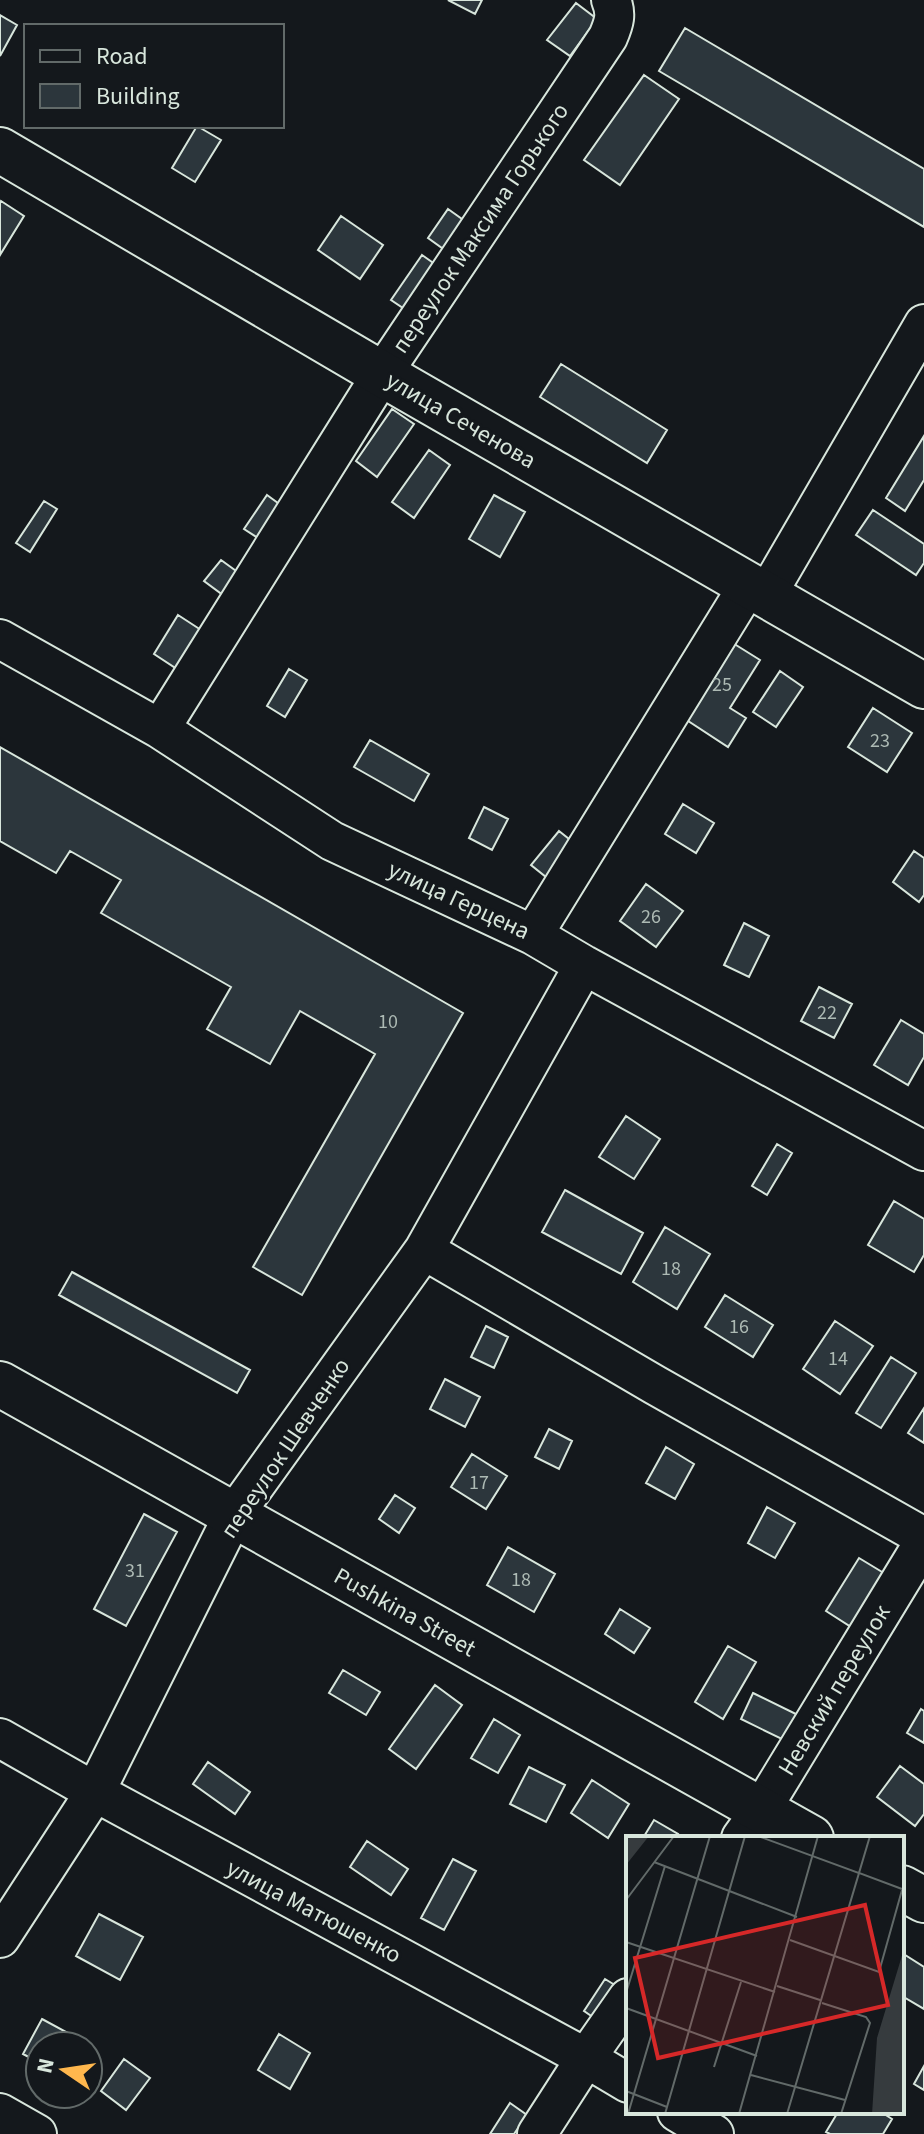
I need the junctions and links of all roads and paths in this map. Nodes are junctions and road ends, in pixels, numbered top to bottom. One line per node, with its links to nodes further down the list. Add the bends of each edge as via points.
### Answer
1 (613, 5): 4 (street, переулок Максима Горького, via 608,37)
2 (0, 150): 4 (main road, улица Сеченова)
3 (924, 324): 5 (street)
4 (382, 374): 5 (main road, улица Сеченова); 8 (street, переулок Максима Горького)
5 (757, 591): 7 (main road, улица Сеченова); 9 (street)
6 (0, 639): 8 (street, улица Герцена)
7 (924, 686)
8 (160, 729): 9 (street, улица Герцена, via 332,841)
9 (533, 935): 10 (street, улица Герцена)
10 (584, 965): 11 (street, улица Герцена); 12 (street, переулок Шевченко)
11 (924, 1151)
12 (424, 1250): 14 (street, переулок Шевченко); 15 (street)
13 (0, 1384): 14 (main road, Pushkina Street)
14 (233, 1516): 17 (street, переулок Шевченко); 18 (main road, Pushkina Street)
15 (924, 1539): 18 (street, Невский переулок)
16 (0, 1738): 17 (street, улица Матюшенко)
17 (95, 1792): 22 (street, переулок Шевченко); 24 (street, улица Матюшенко)
18 (751, 1824): 19 (main road, Pushkina Street)
19 (802, 1836)
20 (904, 1889): 21 (main road)
21 (924, 1900)
22 (0, 1938)
23 (626, 2001): 24 (street)
24 (586, 2058): 25 (street, улица Матюшенко); 29 (street)
25 (626, 2082)
26 (0, 2113): 28 (street)
27 (680, 2114): 30 (street)
28 (37, 2134)
29 (537, 2134)
30 (714, 2134)

